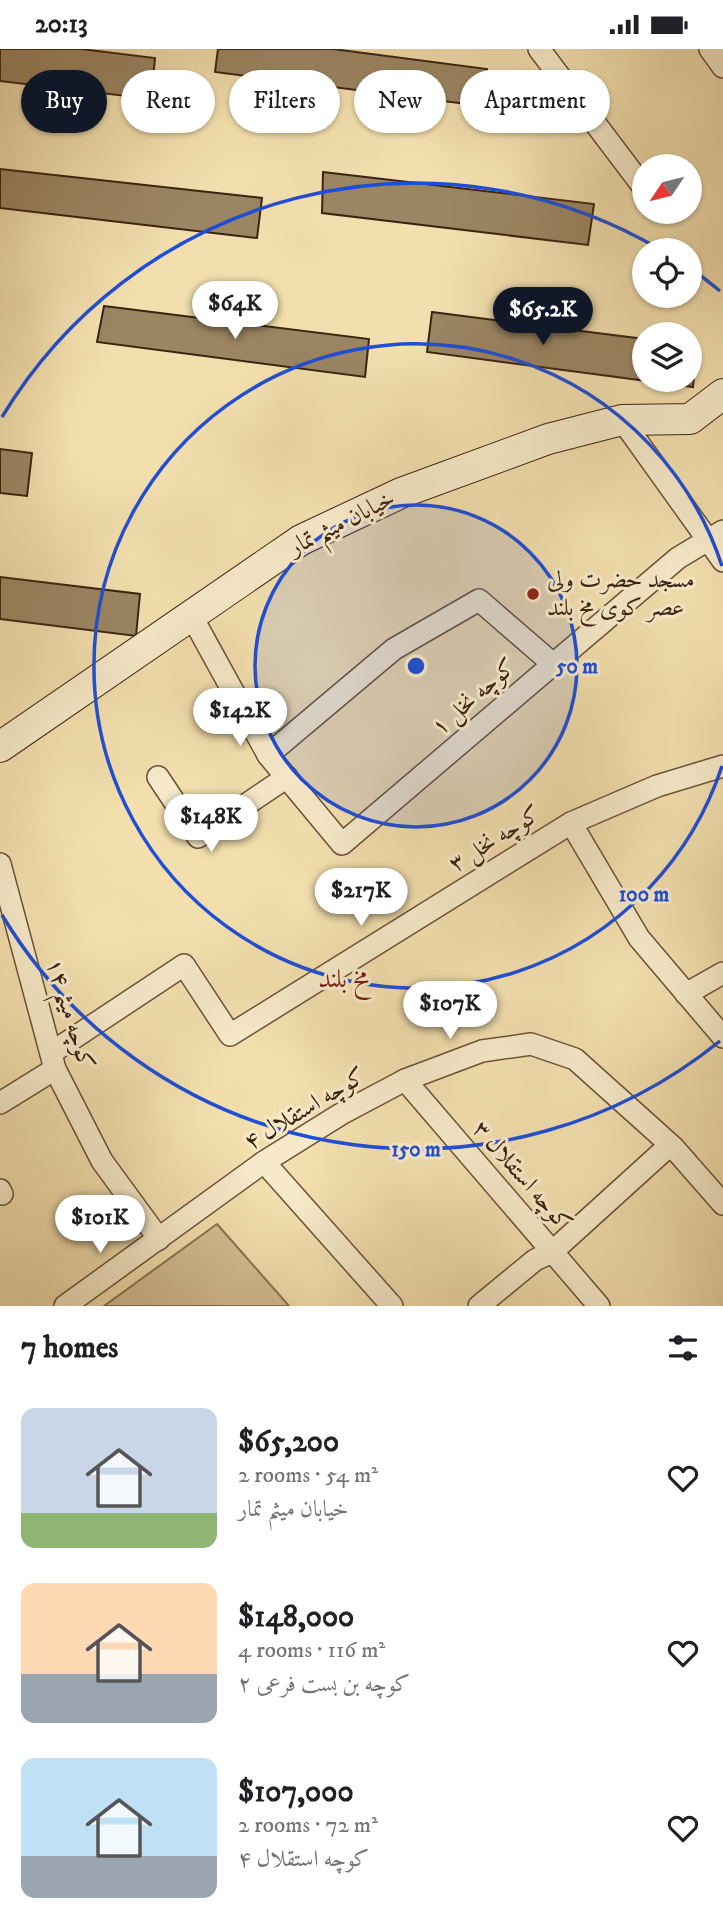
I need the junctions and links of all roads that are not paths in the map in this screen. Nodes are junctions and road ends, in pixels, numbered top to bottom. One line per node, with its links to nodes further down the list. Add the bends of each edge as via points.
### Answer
1 (539, 49): 4 (street)
2 (710, 49): 3 (street)
3 (723, 67)
4 (632, 172)
5 (723, 394): 6 (street, خیابان میثم تمار, via 690,419)
6 (622, 420): 7 (street); 9 (street, خیابان میثم تمار, via 479,463 349,516 301,540)
7 (715, 535): 8 (street); 10 (street, کوچه نخل ۱, via 678,558)
8 (723, 561)
9 (191, 615): 11 (street, خیابان میثم تمار); 12 (street)
10 (552, 664): 12 (street, via 479,600 394,649); 15 (street, کوچه نخل ۱, via 342,844)
11 (0, 747)
12 (268, 755): 15 (street)
13 (723, 766): 16 (street, کوچه نخل ۳, via 657,786)
14 (158, 777): 15 (street, via 198,837)
15 (287, 777)
16 (571, 823): 19 (street, via 639,938); 21 (street, کوچه نخل ۳, via 230,1035 184,965)
17 (0, 864): 21 (street, کوچه میثم ۱۴)
18 (723, 973): 19 (street)
19 (687, 995): 20 (street)
20 (723, 1037)
21 (53, 1061): 23 (street); 27 (street, کوچه میثم ۱۴, via 102,1161)
22 (405, 1080): 24 (street, کوچه استقلال ۴, via 482,1051 531,1044 575,1059); 25 (street, کوچه استقلال ۴); 28 (street, کوچه استقلال ۳)
23 (0, 1103)
24 (670, 1145): 26 (street, کوچه استقلال ۴); 28 (street)
25 (264, 1162): 27 (street, کوچه استقلال ۴); 30 (street)
26 (723, 1204)
27 (159, 1239): 29 (street, کوچه استقلال ۴)
28 (552, 1252): 31 (street, via 535,1260); 32 (street, کوچه استقلال ۳)
29 (65, 1306)
30 (392, 1306)
31 (479, 1306)
32 (599, 1306)

